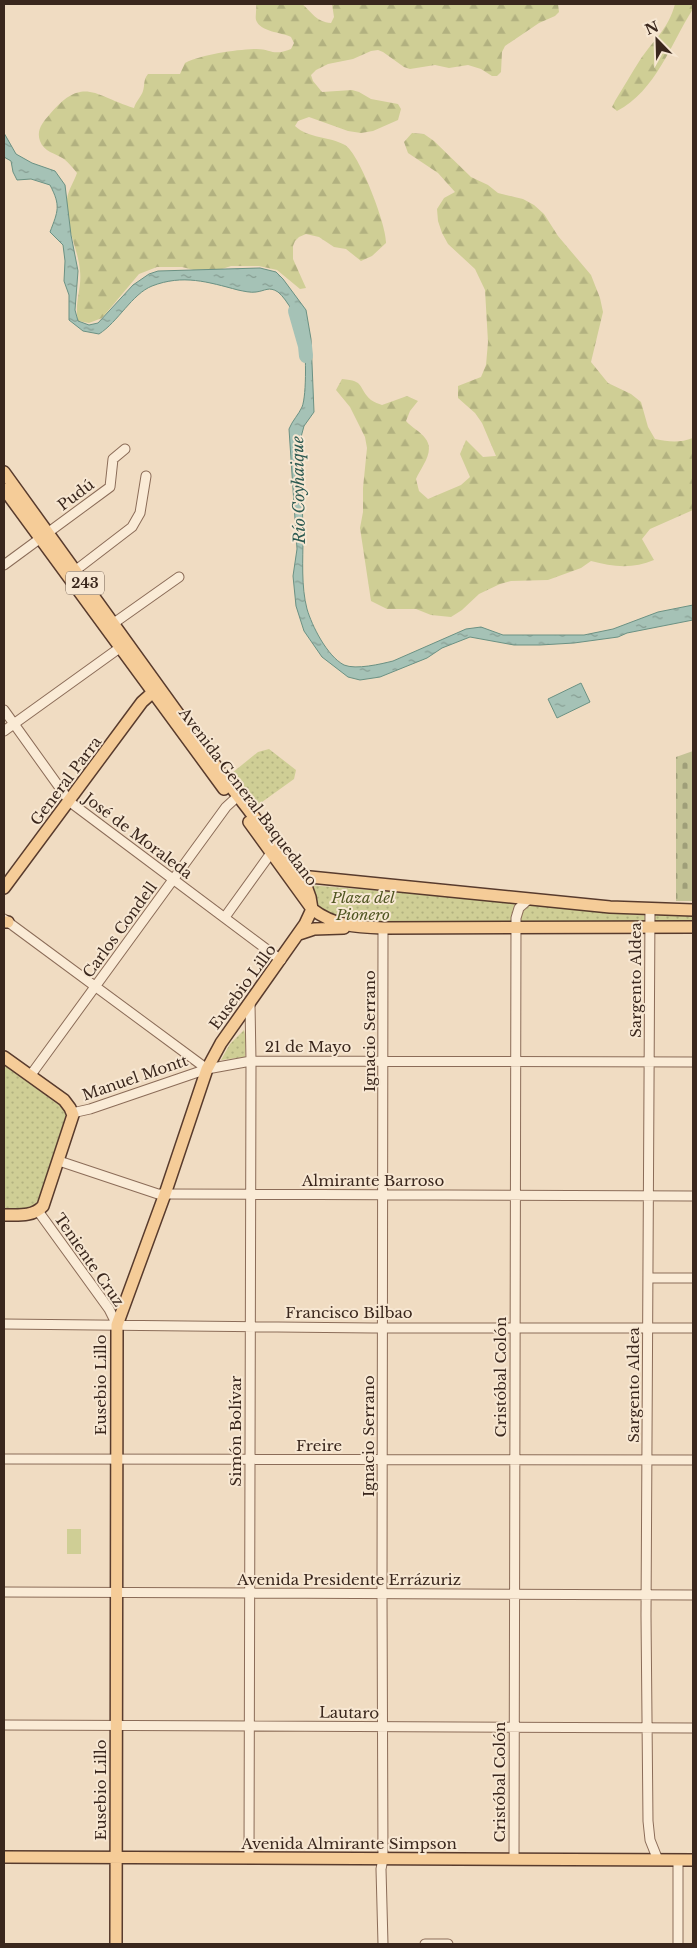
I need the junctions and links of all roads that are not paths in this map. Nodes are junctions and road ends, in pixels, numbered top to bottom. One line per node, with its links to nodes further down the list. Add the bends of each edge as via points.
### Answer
1 (125, 449): 5 (street, Pudú, via 113,459 110,487)
2 (4, 472): 5 (main road, Avenida General Baquedano / 243)
3 (146, 476): 7 (street, via 140,513 132,527)
4 (4, 489): 5 (main road, Avenida General Baquedano / 243)
5 (45, 536): 6 (street, Pudú); 7 (main road, Avenida General Baquedano / 243); 10 (main road, Avenida General Baquedano / 243)
6 (4, 565)
7 (76, 570): 9 (main road, Avenida General Baquedano / 243)
8 (179, 578): 9 (street)
9 (114, 622): 10 (main road, Avenida General Baquedano / 243)
10 (124, 645): 11 (main road, Avenida General Baquedano / 243); 12 (main road, Avenida General Baquedano / 243); 14 (street)
11 (152, 693): 12 (main road); 16 (main road, Avenida General Baquedano / 243); 17 (main road, General Parra, via 142,702)
12 (166, 694): 16 (main road, Avenida General Baquedano / 243)
13 (4, 710): 14 (street, José de Moraleda)
14 (14, 724): 15 (street); 17 (street, José de Moraleda)
15 (4, 731)
16 (236, 798): 18 (main road, Avenida General Baquedano / 243); 19 (main road, Avenida General Baquedano / 243); 20 (street, Carlos Condell)
17 (70, 802): 20 (street, José de Moraleda); 21 (main road, General Parra)
18 (271, 853): 23 (main road, Avenida General Baquedano / 243); 26 (street)
19 (300, 876): 22 (main road, Avenida General Baquedano); 23 (main road, via 309,891)
20 (173, 880): 26 (street, José de Moraleda); 35 (street, Carlos Condell)
21 (4, 888)
22 (529, 899): 24 (main road, Avenida General Baquedano); 31 (street, Cristóbal Colón, via 517,911)
23 (312, 909): 28 (main road, Avenida General Baquedano / 243, via 334,922); 33 (main road, Eusebio Lillo)
24 (650, 909): 25 (main road, Avenida General Baquedano); 32 (street, Sargento Aldea)
25 (693, 910)
26 (225, 917): 34 (street, José de Moraleda)
27 (5, 921): 35 (street)
28 (357, 927): 30 (main road, Avenida General Baquedano / 243); 33 (main road, via 314,929)
29 (693, 927): 32 (main road, Avenida General Baquedano / 243)
30 (384, 928): 31 (main road, Avenida General Baquedano / 243); 39 (street, Ignacio Serrano)
31 (516, 928): 32 (main road, Avenida General Baquedano / 243); 40 (street, Cristóbal Colón)
32 (650, 928): 41 (street, Sargento Aldea)
33 (299, 934): 34 (main road, Eusebio Lillo)
34 (281, 960): 36 (main road, Eusebio Lillo)
35 (96, 986): 43 (street); 44 (street, Carlos Condell)
36 (250, 1004): 38 (street, Simón Bolívar); 43 (main road, Eusebio Lillo, via 221,1043)
37 (4, 1057): 44 (main road)
38 (251, 1061): 39 (street, 21 de Mayo); 43 (street, 21 de Mayo); 48 (street, Simón Bolívar)
39 (383, 1061): 40 (street, 21 de Mayo); 49 (street, Ignacio Serrano)
40 (516, 1061): 41 (street, 21 de Mayo); 50 (street, Cristóbal Colón)
41 (650, 1062): 42 (street, 21 de Mayo); 51 (street, Sargento Aldea)
42 (693, 1062)
43 (207, 1069): 45 (street, Manuel Montt); 47 (main road, Eusebio Lillo)
44 (30, 1076): 45 (main road, via 64,1100)
45 (72, 1113): 46 (main road)
46 (59, 1161): 47 (street, Almirante Barroso); 53 (main road, via 45,1202)
47 (165, 1194): 48 (street, Almirante Barroso); 58 (main road, Eusebio Lillo)
48 (251, 1195): 49 (street, Almirante Barroso); 59 (street, Simón Bolívar)
49 (383, 1195): 50 (street, Almirante Barroso); 60 (street, Ignacio Serrano)
50 (515, 1196): 51 (street, Almirante Barroso); 61 (street, Cristóbal Colón)
51 (649, 1196): 52 (street, Almirante Barroso); 55 (street, Sargento Aldea)
52 (693, 1196)
53 (38, 1211): 54 (main road); 58 (street, Teniente Cruz, via 109,1309)
54 (4, 1215)
55 (648, 1278): 56 (street); 62 (street, Sargento Aldea)
56 (693, 1278)
57 (4, 1324): 58 (street, Francisco Bilbao)
58 (116, 1325): 59 (street, Francisco Bilbao); 66 (main road, Eusebio Lillo)
59 (250, 1326): 60 (street, Francisco Bilbao); 67 (street, Simón Bolívar)
60 (383, 1327): 61 (street, Francisco Bilbao); 65 (street, Ignacio Serrano)
61 (514, 1328): 62 (street, Francisco Bilbao); 68 (street, Cristóbal Colón)
62 (648, 1328): 63 (street, Francisco Bilbao); 69 (street, Sargento Aldea)
63 (693, 1328)
64 (4, 1459): 66 (street, Freire)
65 (382, 1459): 67 (street, Freire); 68 (street, Freire); 74 (street, Ignacio Serrano)
66 (116, 1460): 67 (street, Freire); 72 (main road, Eusebio Lillo)
67 (250, 1460): 73 (street, Simón Bolívar)
68 (515, 1460): 69 (street, Freire); 75 (street, Cristóbal Colón)
69 (647, 1460): 70 (street, Freire); 76 (street, Sargento Aldea)
70 (693, 1460)
71 (4, 1592): 72 (street, Avenida Presidente Errázuriz)
72 (116, 1592): 73 (street, Avenida Presidente Errázuriz); 79 (main road, Eusebio Lillo)
73 (250, 1593): 74 (street, Avenida Presidente Errázuriz); 80 (street, Simón Bolívar)
74 (382, 1594): 75 (street, Avenida Presidente Errázuriz); 81 (street, Ignacio Serrano)
75 (514, 1594): 76 (street, Avenida Presidente Errázuriz); 82 (street, Cristóbal Colón)
76 (647, 1595): 77 (street, Avenida Presidente Errázuriz); 83 (street, Sargento Aldea)
77 (693, 1595)
78 (4, 1725): 79 (street, Lautaro)
79 (116, 1726): 80 (street, Lautaro); 86 (main road, Eusebio Lillo)
80 (250, 1726): 81 (street, Lautaro); 87 (street, Simón Bolívar)
81 (382, 1727): 82 (street, Lautaro); 88 (street, Ignacio Serrano)
82 (514, 1727): 83 (street, Lautaro); 89 (street, Cristóbal Colón)
83 (647, 1728): 84 (street, Lautaro); 90 (street, Sargento Aldea, via 648,1828)
84 (693, 1728)
85 (4, 1856): 86 (main road, Avenida Almirante Simpson)
86 (116, 1857): 87 (main road, Avenida Almirante Simpson); 93 (main road, Eusebio Lillo)
87 (249, 1858): 88 (main road, Avenida Almirante Simpson)
88 (383, 1859): 89 (main road, Avenida Almirante Simpson); 94 (street, Ignacio Serrano)
89 (514, 1859): 90 (main road, Avenida Almirante Simpson)
90 (658, 1860): 91 (main road, Avenida Almirante Simpson)
91 (678, 1860): 92 (main road, Avenida Almirante Simpson); 97 (street)
92 (693, 1860)
93 (116, 1944)
94 (383, 1944)
95 (425, 1944): 96 (street)
96 (448, 1944)
97 (678, 1944)

